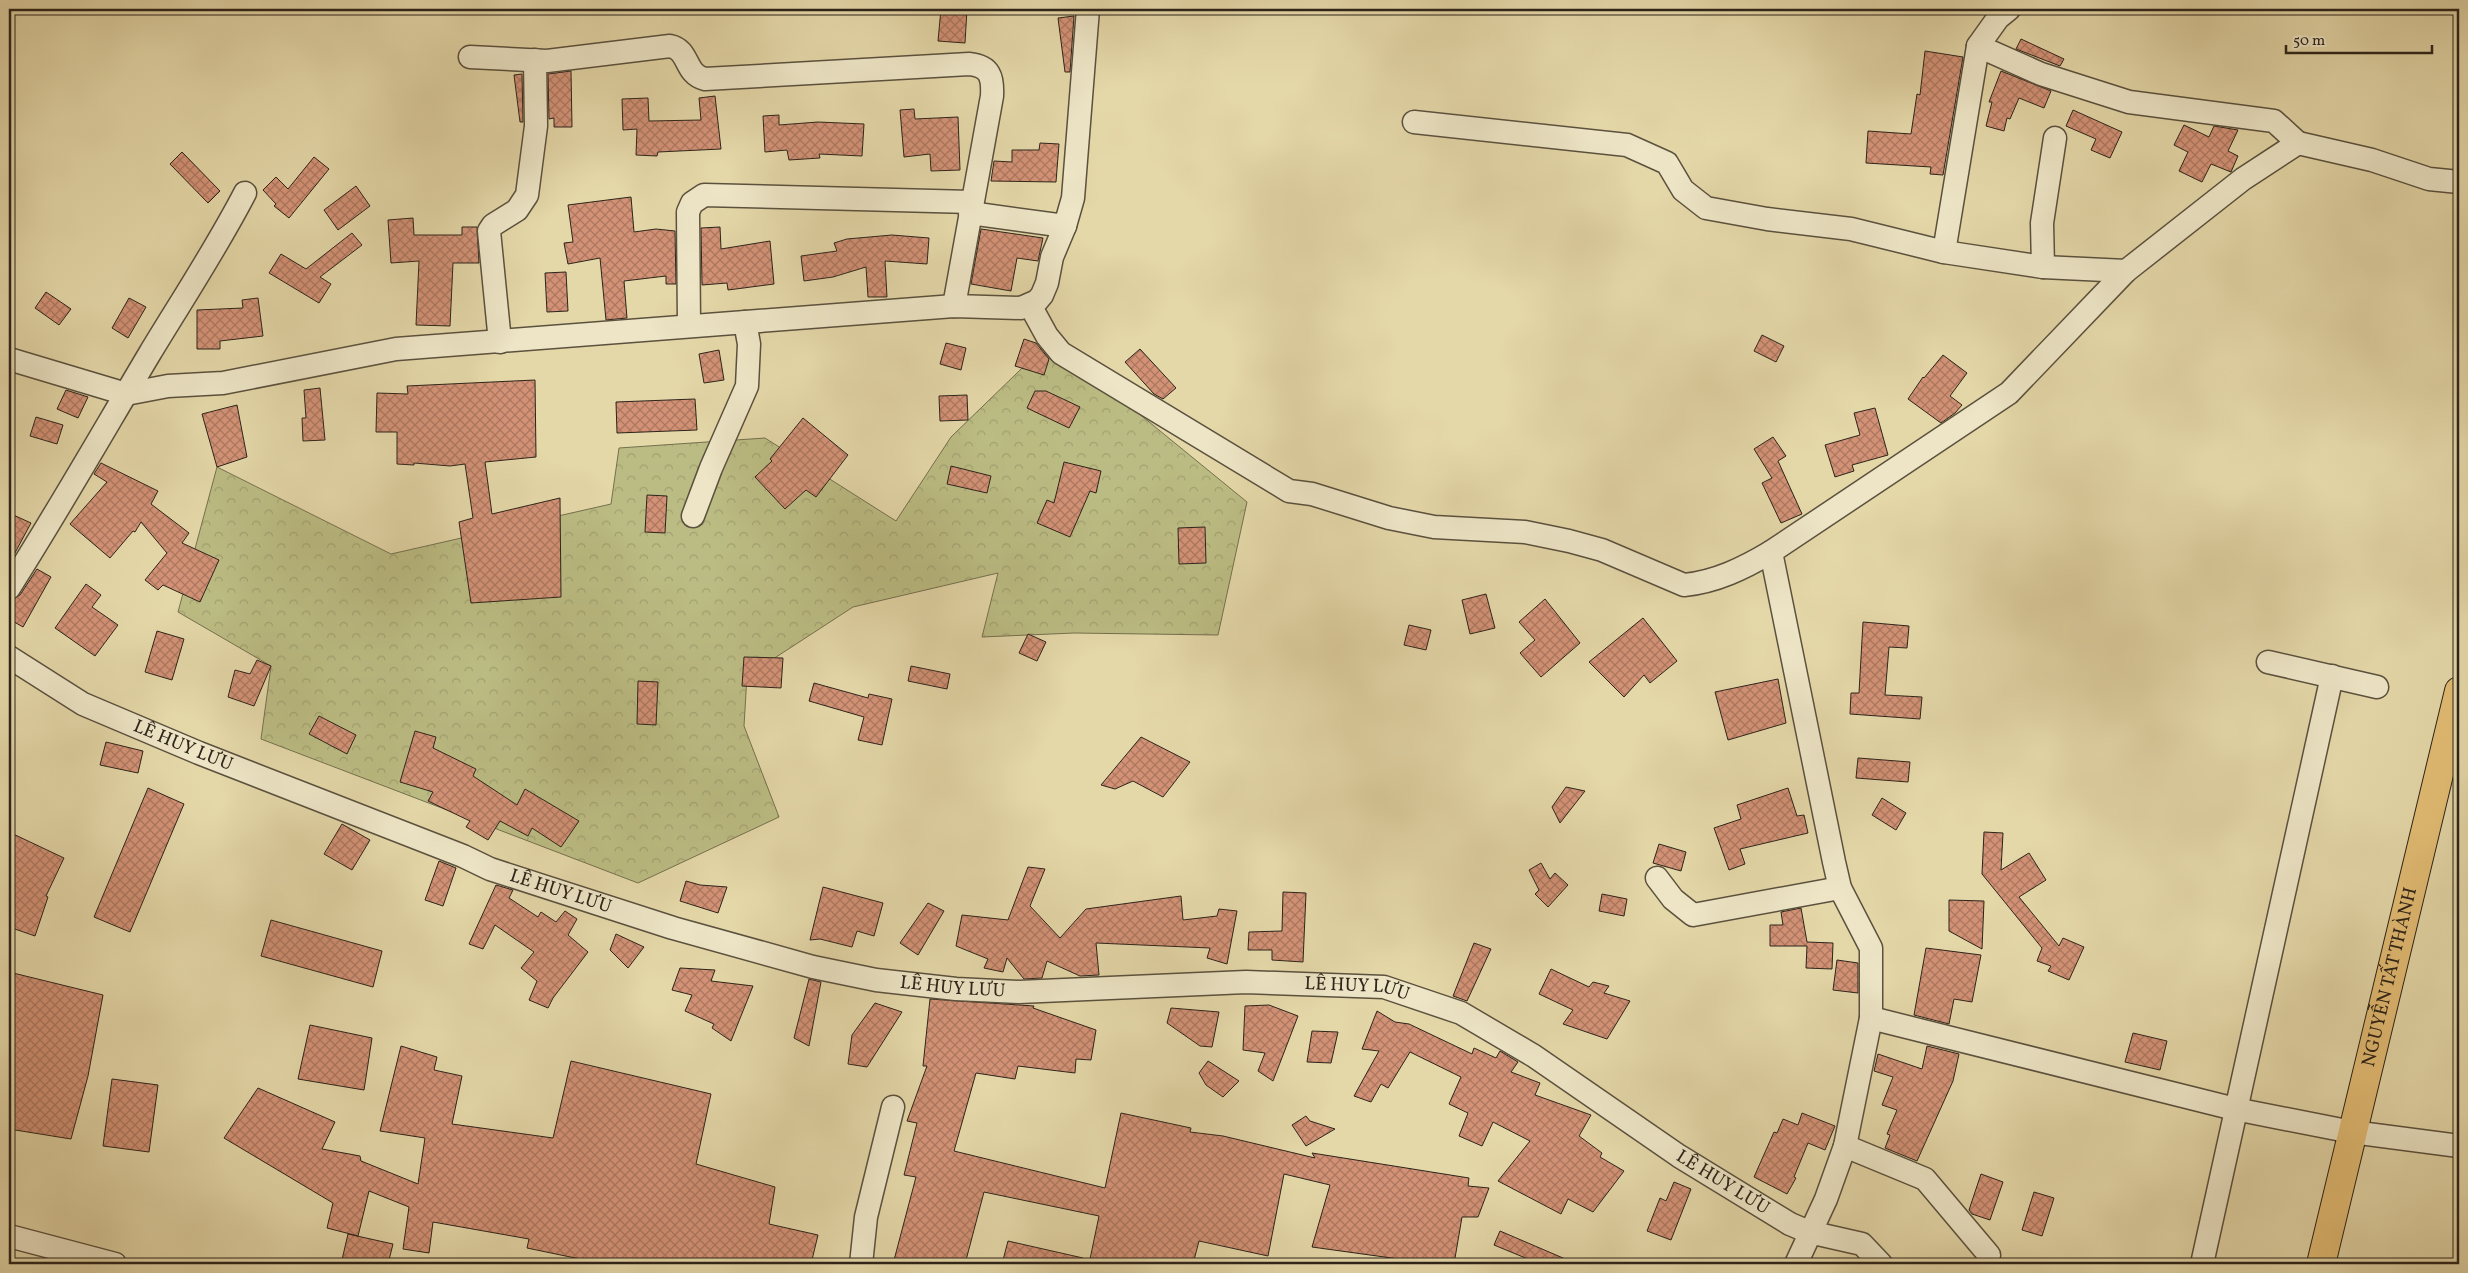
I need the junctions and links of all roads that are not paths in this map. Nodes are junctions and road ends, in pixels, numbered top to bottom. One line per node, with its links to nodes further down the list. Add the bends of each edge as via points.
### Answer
1 (1088, 9): 12 (street, via 1073,198)
2 (2009, 9): 3 (street, via 1998,18)
3 (1978, 46): 8 (street, via 2040,74 2129,102 2274,121); 13 (street)
4 (470, 57): 5 (street)
5 (535, 60): 11 (street, via 670,46 683,52 690,70 696,77 704,79 978,64 990,73 993,83); 20 (street, via 536,126 527,195 517,210 489,231)
6 (1414, 122): 13 (street, via 1628,145 1667,163 1682,190 1706,208 1852,230)
7 (2055, 138): 14 (street, via 2042,223)
8 (2298, 143): 9 (street, via 2372,160 2429,179); 15 (street, via 2243,179)
9 (2459, 182)
10 (245, 193): 22 (street, via 217,246)
11 (971, 208): 12 (street); 17 (street); 19 (street, via 704,195 692,203 688,212)
12 (1065, 226): 16 (street, via 1052,257 1042,295)
13 (1944, 252): 14 (street)
14 (2043, 267): 15 (street)
15 (2126, 271): 24 (street, via 2009,393)
16 (1030, 305): 17 (street, via 1010,309); 24 (street, via 1047,336 1061,353 1289,491 1312,494 1389,518 1434,527 1526,532 1569,541 1602,550 1684,585 1740,570)
17 (954, 306): 18 (street)
18 (745, 322): 19 (street); 23 (street, via 747,386)
19 (689, 325): 20 (street)
20 (500, 342): 22 (street, via 396,349 223,384 195,383)
21 (9, 359): 22 (street)
22 (126, 394): 25 (street)
23 (693, 516)
24 (1771, 552): 32 (street)
25 (9, 588)
26 (9, 657): 39 (street, LÊ HUY LƯU, via 83,704 490,869 673,928 813,967 876,980 1019,992 1246,982 1384,987 1461,1012 1534,1056 1679,1156 1790,1224)
27 (2268, 662): 28 (street)
28 (2332, 676): 29 (street); 35 (street)
29 (2377, 687)
30 (2459, 691): 36 (main road, NGUYỄN TẤT THÀNH)
31 (1657, 878): 32 (street, via 1673,899 1693,916)
32 (1840, 888): 33 (street, via 1871,948)
33 (1871, 1018): 35 (street); 37 (street)
34 (893, 1107): 43 (street, via 866,1217)
35 (2234, 1109): 36 (street); 46 (street)
36 (2352, 1132): 38 (street); 47 (main road, NGUYỄN TẤT THÀNH)
37 (1845, 1146): 39 (street, via 1826,1198); 41 (street, via 1925,1179)
38 (2459, 1146)
39 (1809, 1232): 44 (street); 45 (street, LÊ HUY LƯU, via 1862,1244)
40 (9, 1236): 42 (street)
41 (1989, 1255)
42 (115, 1264)
43 (861, 1264)
44 (1796, 1264)
45 (1882, 1264)
46 (2202, 1264)
47 (2321, 1264)

